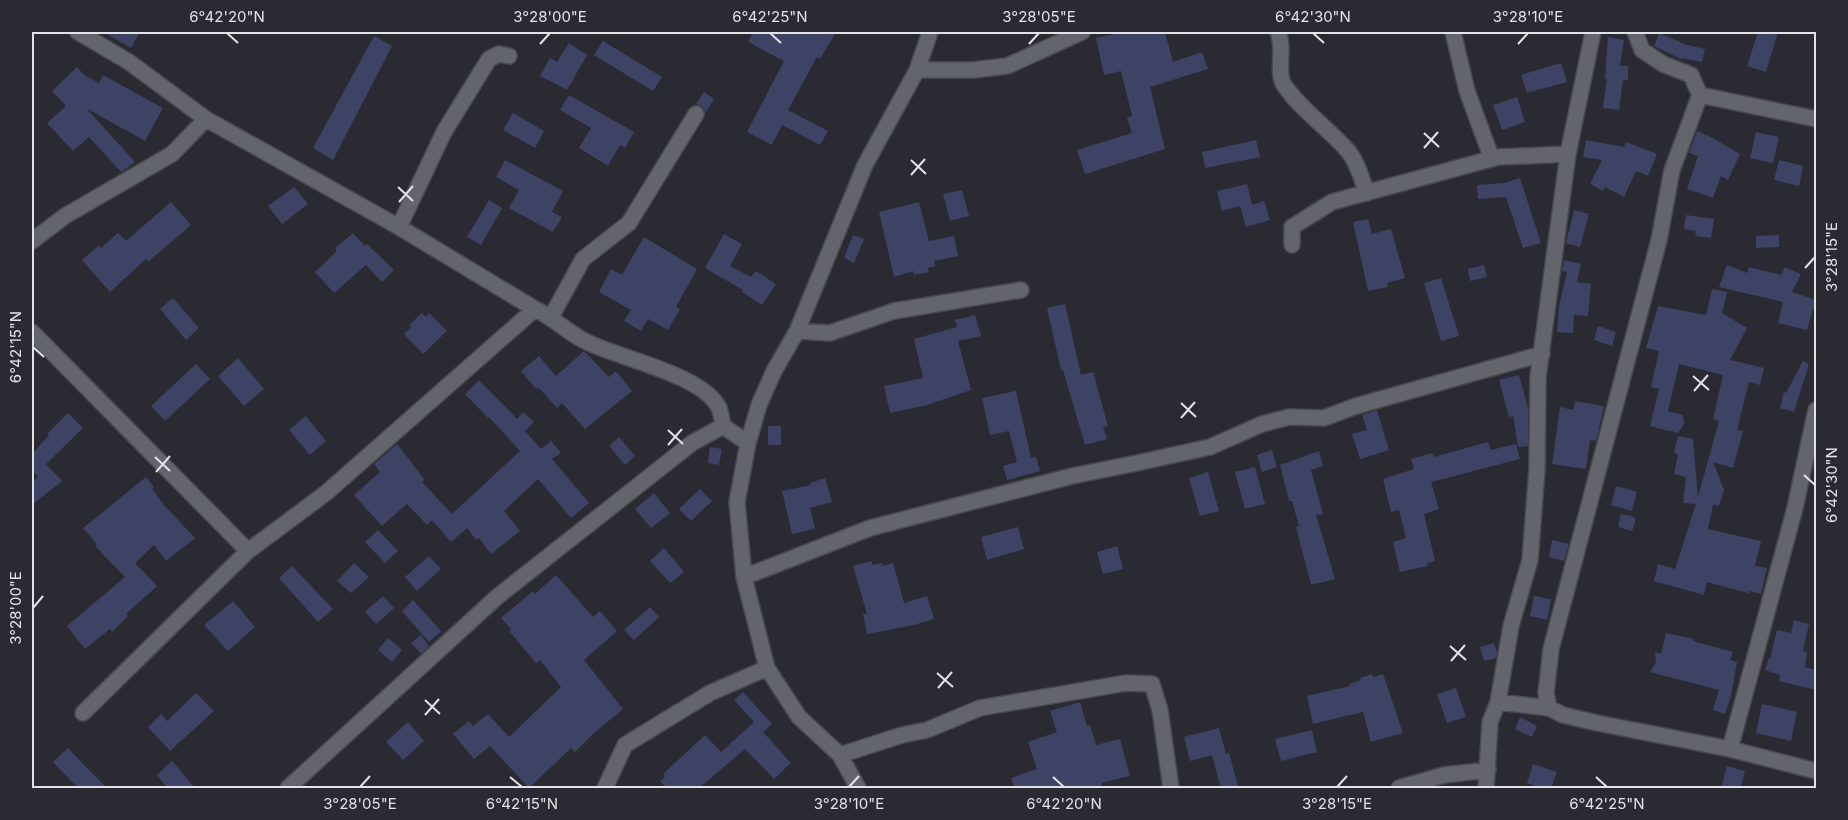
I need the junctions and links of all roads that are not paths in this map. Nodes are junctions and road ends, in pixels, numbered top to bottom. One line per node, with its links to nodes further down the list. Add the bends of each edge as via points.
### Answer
1 (78, 32): 12 (street, via 129,62)
2 (930, 32): 9 (street)
3 (1082, 32): 9 (street, via 1007,66)
4 (1278, 32): 16 (street, via 1282,42 1282,83 1350,153)
5 (1453, 32): 15 (street, via 1467,91)
6 (1593, 32): 14 (street)
7 (1635, 32): 10 (street, via 1642,50 1691,75)
8 (509, 56): 17 (street, via 499,54 489,59 444,132)
9 (917, 70): 23 (street, via 865,165)
10 (1700, 95): 13 (street); 33 (street, via 1672,170 1659,240 1551,649 1546,693)
11 (696, 114): 22 (street, via 629,223 583,260)
12 (206, 119): 17 (street); 18 (street, via 172,154 65,216)
13 (1816, 119)
14 (1568, 154): 15 (street); 25 (street)
15 (1492, 159): 16 (street)
16 (1367, 193): 19 (street, via 1332,202 1292,227)
17 (399, 227): 21 (street)
18 (32, 241)
19 (1292, 245)
20 (1021, 290): 23 (street, via 894,311 831,333)
21 (535, 309): 22 (street); 29 (street, via 326,493)
22 (551, 317): 27 (street, via 581,340 662,370 706,392 719,408)
23 (797, 331): 28 (street, via 759,405)
24 (32, 332): 29 (street)
25 (1542, 354): 30 (street, via 1324,418 1289,417 1262,424 1210,447 1072,476 870,528); 32 (street, via 1530,560 1511,626)
26 (1816, 410): 35 (street, via 1795,508)
27 (723, 426): 28 (street); 39 (street, via 692,444 497,597)
28 (748, 443): 30 (street, via 737,502)
29 (248, 551): 34 (street)
30 (744, 577): 31 (street)
31 (767, 668): 36 (street, via 800,717); 40 (street, via 710,693 626,745)
32 (1498, 702): 33 (street); 37 (street, via 1490,722)
33 (1549, 708): 35 (street, via 1597,723)
34 (83, 713)
35 (1730, 749): 38 (street)
36 (840, 755): 41 (street); 42 (street, via 927,730 980,708 1126,683 1152,684)
37 (1488, 770): 43 (street, via 1444,774); 44 (street)
38 (1816, 771)
39 (288, 789)
40 (605, 789)
41 (858, 789)
42 (1172, 789)
43 (1399, 789)
44 (1486, 789)

